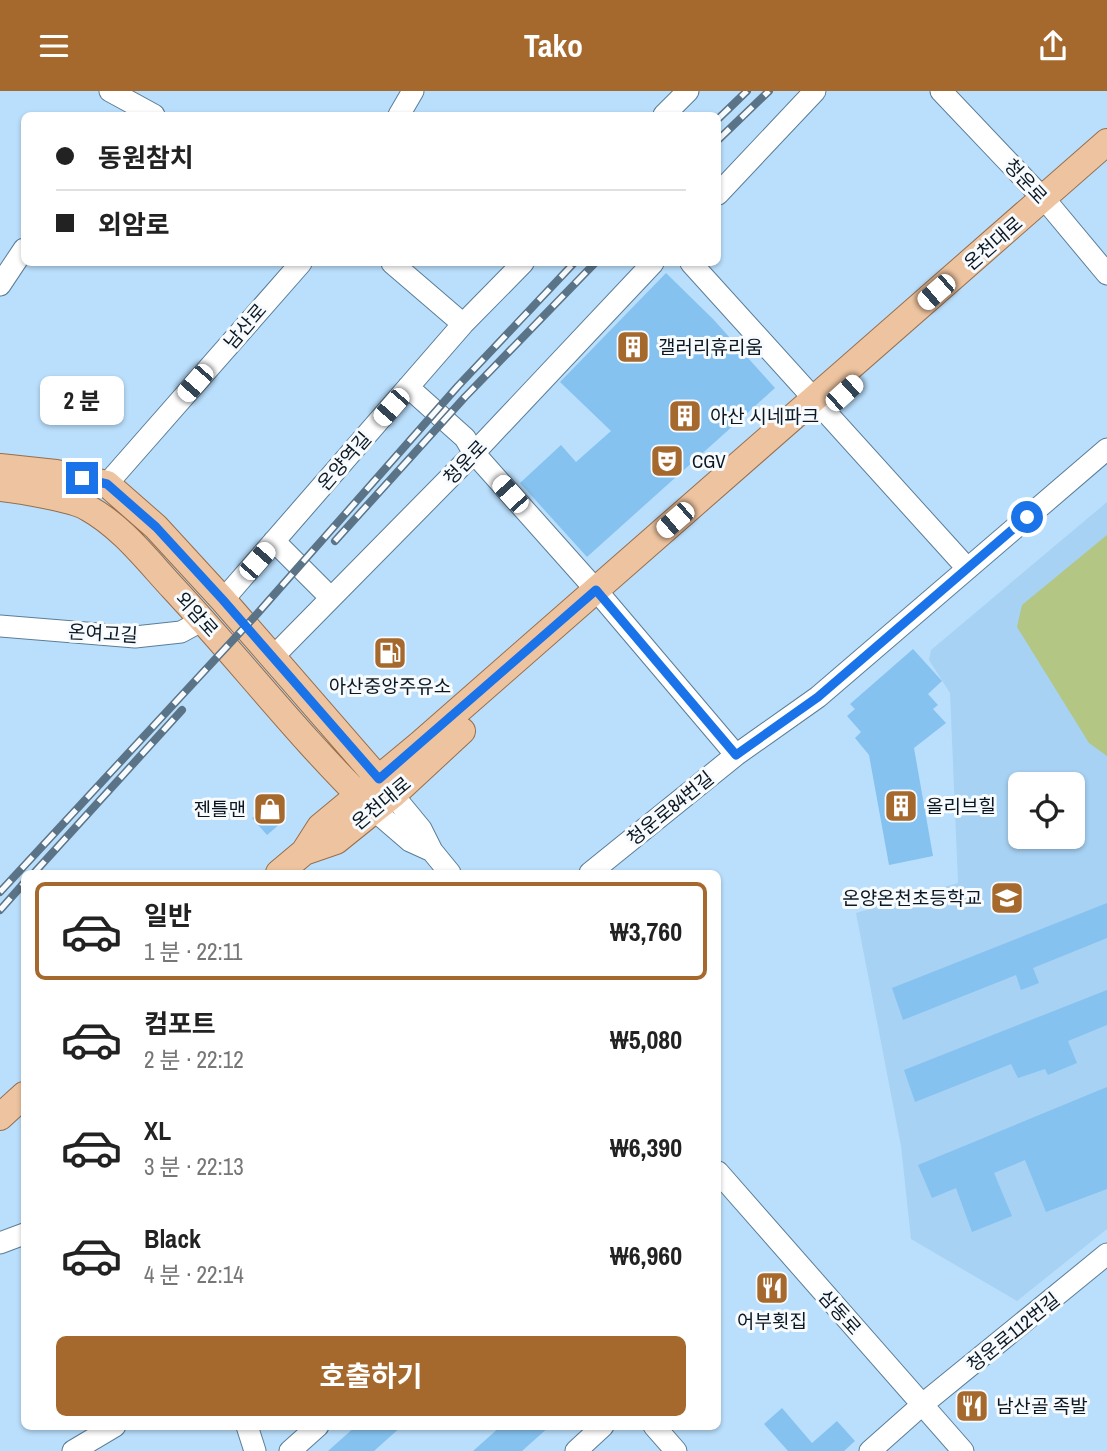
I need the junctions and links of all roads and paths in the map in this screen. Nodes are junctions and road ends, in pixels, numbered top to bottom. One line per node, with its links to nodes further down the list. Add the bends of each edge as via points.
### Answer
1 (412, 91): 7 (street)
2 (688, 91): 8 (street)
3 (815, 91): 11 (street)
4 (941, 91): 12 (street, 청운로)
5 (119, 102): 6 (street)
6 (147, 112)
7 (400, 112)
8 (667, 112)
9 (1107, 142): 12 (main road, 온천대로)
10 (1107, 160): 12 (main road, 온천대로)
11 (721, 191)
12 (1047, 203): 19 (street, 청운로); 23 (main road, 온천대로)
13 (21, 254): 20 (street)
14 (298, 266): 27 (street, 남산로)
15 (395, 266): 21 (street)
16 (520, 266): 21 (street, 온양역길)
17 (650, 266): 25 (street, 청운로)
18 (694, 266): 23 (street)
19 (1107, 274)
20 (0, 285)
21 (463, 324): 22 (street, 온양역길)
22 (408, 387): 25 (street, via 465,438); 29 (street, 온양역길)
23 (819, 404): 30 (street); 31 (main road, 온천대로)
24 (1107, 449): 30 (street, 청운로84번길)
25 (474, 453): 31 (street); 32 (street, 청운로)
26 (0, 467): 27 (main road, 외암로)
27 (107, 484): 33 (main road, 외암로, via 156,527)
28 (0, 488): 34 (main road, 외암로, via 86,506 116,527)
29 (274, 541): 32 (street); 33 (street, 온양역길)
30 (967, 568): 37 (street, 청운로84번길, via 818,697)
31 (601, 596): 37 (street); 38 (main road, 온천대로)
32 (331, 598): 36 (street, 청운로)
33 (223, 600): 36 (main road, 외암로)
34 (204, 620): 35 (street, 온여고길, via 181,632 135,637); 38 (main road, 외암로)
35 (0, 626)
36 (272, 658): 38 (main road, 외암로)
37 (736, 755): 41 (street, 청운로84번길)
38 (376, 795): 39 (main road, 온천대로, via 336,841 304,852); 40 (street, via 421,829)
39 (283, 870)
40 (448, 870)
41 (594, 870)
42 (21, 1098): 43 (main road)
43 (0, 1117)
44 (721, 1175): 46 (street, 삼동로)
45 (1106, 1258): 46 (street, 청운로112번길)
46 (923, 1404): 57 (street, 청운로112번길); 58 (street, 삼동로)
47 (108, 1430): 52 (street)
48 (248, 1430): 53 (street)
49 (314, 1430): 54 (street)
50 (599, 1430): 55 (street)
51 (658, 1430): 56 (street)
52 (73, 1451)
53 (255, 1451)
54 (290, 1451)
55 (576, 1451)
56 (676, 1451)
57 (870, 1451)
58 (963, 1451)

